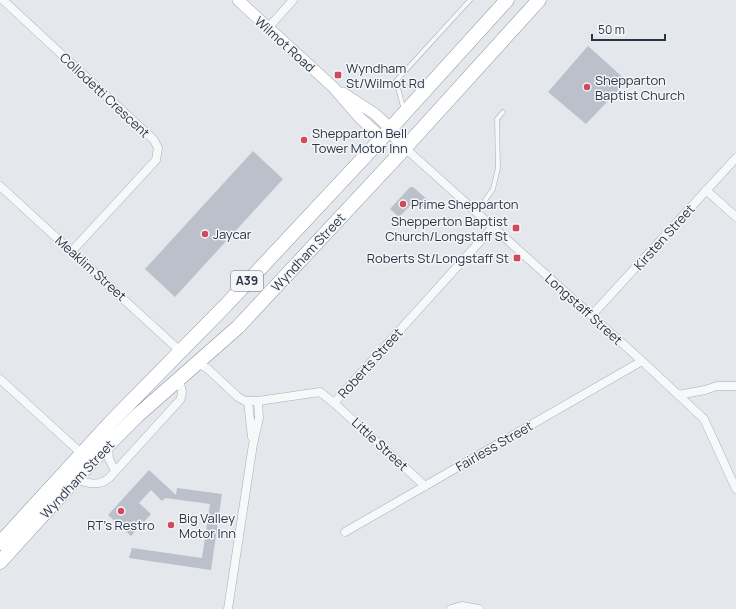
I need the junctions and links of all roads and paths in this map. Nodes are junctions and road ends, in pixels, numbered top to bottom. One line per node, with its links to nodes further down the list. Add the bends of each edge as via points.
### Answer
1 (3, 0): 18 (street, Collodetti Crescent, via 154,140 158,148 156,160)
2 (238, 0): 7 (street, Wilmot Road)
3 (293, 0): 7 (street)
4 (470, 0): 8 (lane, via 396,81)
5 (507, 0): 8 (highway, Wyndham Street / A39)
6 (539, 0): 11 (highway, Wyndham Street / A39)
7 (268, 28): 10 (street, Wilmot Road, via 333,87 375,114)
8 (404, 112): 10 (highway, Wyndham Street / A39)
9 (503, 112): 15 (lane, via 497,119 498,168 493,189)
10 (386, 133): 11 (highway); 20 (highway, Wyndham Street / A39)
11 (405, 148): 15 (street, Longstaff Street); 22 (highway, Wyndham Street / A39, via 238,327)
12 (736, 158): 14 (street, Kirsten Street)
13 (0, 186): 18 (street, Meaklim Street)
14 (706, 190): 16 (street); 19 (street, Kirsten Street)
15 (477, 212): 17 (street, Longstaff Street)
16 (736, 217)
17 (493, 227): 19 (street, Longstaff Street); 29 (street, Roberts Street)
18 (72, 251): 20 (street, Meaklim Street)
19 (592, 315): 21 (street, Longstaff Street)
20 (180, 351): 22 (highway); 32 (highway, Wyndham Street / A39)
21 (642, 360): 26 (street, Longstaff Street); 35 (street, Fairless Street)
22 (198, 363): 24 (highway, Wyndham Street / A39); 27 (street, via 238,397)
23 (0, 379): 32 (street)
24 (178, 380): 31 (highway, Wyndham Street / A39); 33 (street, via 182,390 180,400)
25 (736, 386): 26 (street, via 717,386)
26 (678, 395): 36 (street, Longstaff Street, via 704,419)
27 (248, 402): 28 (street, Roberts Street); 30 (street)
28 (258, 402): 29 (street, Roberts Street, via 320,392); 30 (street, via 259,418)
29 (334, 403): 35 (street, Little Street)
30 (253, 444): 40 (street)
31 (108, 445): 33 (street, via 109,459); 34 (highway, Wyndham Street / A39)
32 (82, 454): 38 (highway, Wyndham Street / A39)
33 (115, 471): 34 (street, via 100,483)
34 (75, 480): 39 (highway, Wyndham Street / A39)
35 (425, 486): 37 (street, Fairless Street)
36 (736, 489)
37 (345, 532)
38 (0, 543)
39 (0, 562)
40 (228, 609)
41 (451, 609): 42 (street, via 462,606)
42 (479, 609)

